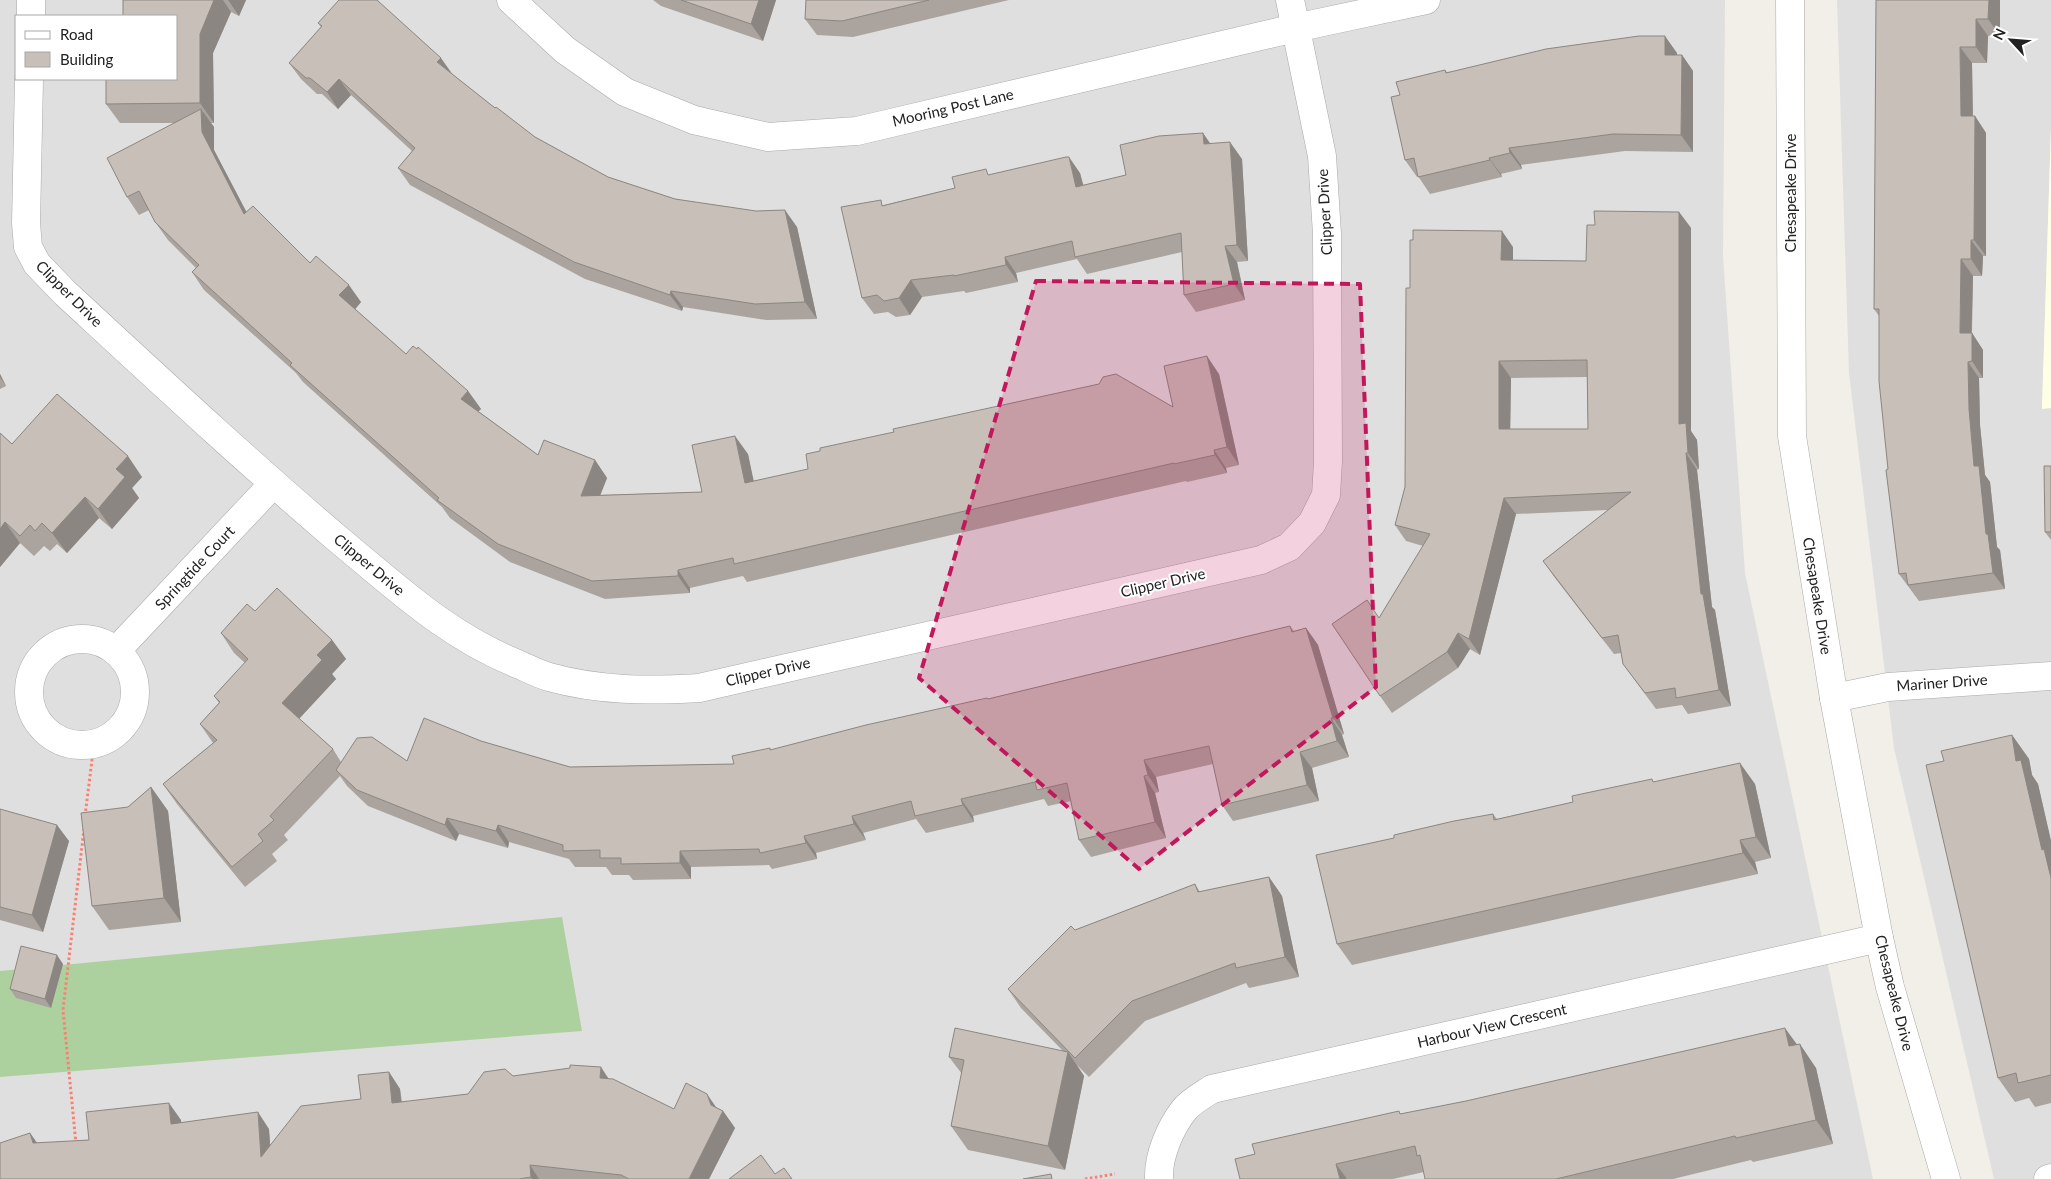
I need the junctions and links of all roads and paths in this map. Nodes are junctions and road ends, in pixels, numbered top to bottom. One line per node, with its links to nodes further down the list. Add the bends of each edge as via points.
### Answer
1 (31, 0): 6 (street)
2 (511, 0): 7 (street, Mooring Post Lane, via 565,50 626,92 694,120 768,137 857,131)
3 (1290, 0): 7 (street, Clipper Drive)
4 (1426, 0): 7 (street, Mooring Post Lane)
5 (1790, 0): 12 (street, Chesapeake Drive, via 1792,436)
6 (31, 15)
7 (1295, 28): 9 (street, Clipper Drive, via 1322,156 1327,234 1326,495 1312,523 1290,547 1261,560 699,688 640,690 602,687 548,676 498,657 460,636 424,611)
8 (29, 80): 9 (street, Clipper Drive, via 26,223 28,247 37,264)
9 (273, 484): 10 (street, Springtide Court)
10 (116, 651): 13 (street, via 129,667 135,698 130,716 113,736); 13 (street, via 100,642 75,639 50,650 37,663 32,674 29,700 34,716 47,733 66,744)
11 (2051, 676): 12 (street, Mariner Drive, via 1888,687)
12 (1834, 698): 14 (street, Chesapeake Drive)
13 (94, 744): 15 (path, via 63,1010)
14 (1879, 938): 18 (street, Harbour View Crescent, via 1212,1089 1184,1109 1168,1138 1158,1170); 19 (street, Chesapeake Drive, via 1890,987)
15 (77, 1149)
16 (1115, 1174): 17 (path)
17 (1085, 1179)
18 (1159, 1179)
19 (1946, 1179)

